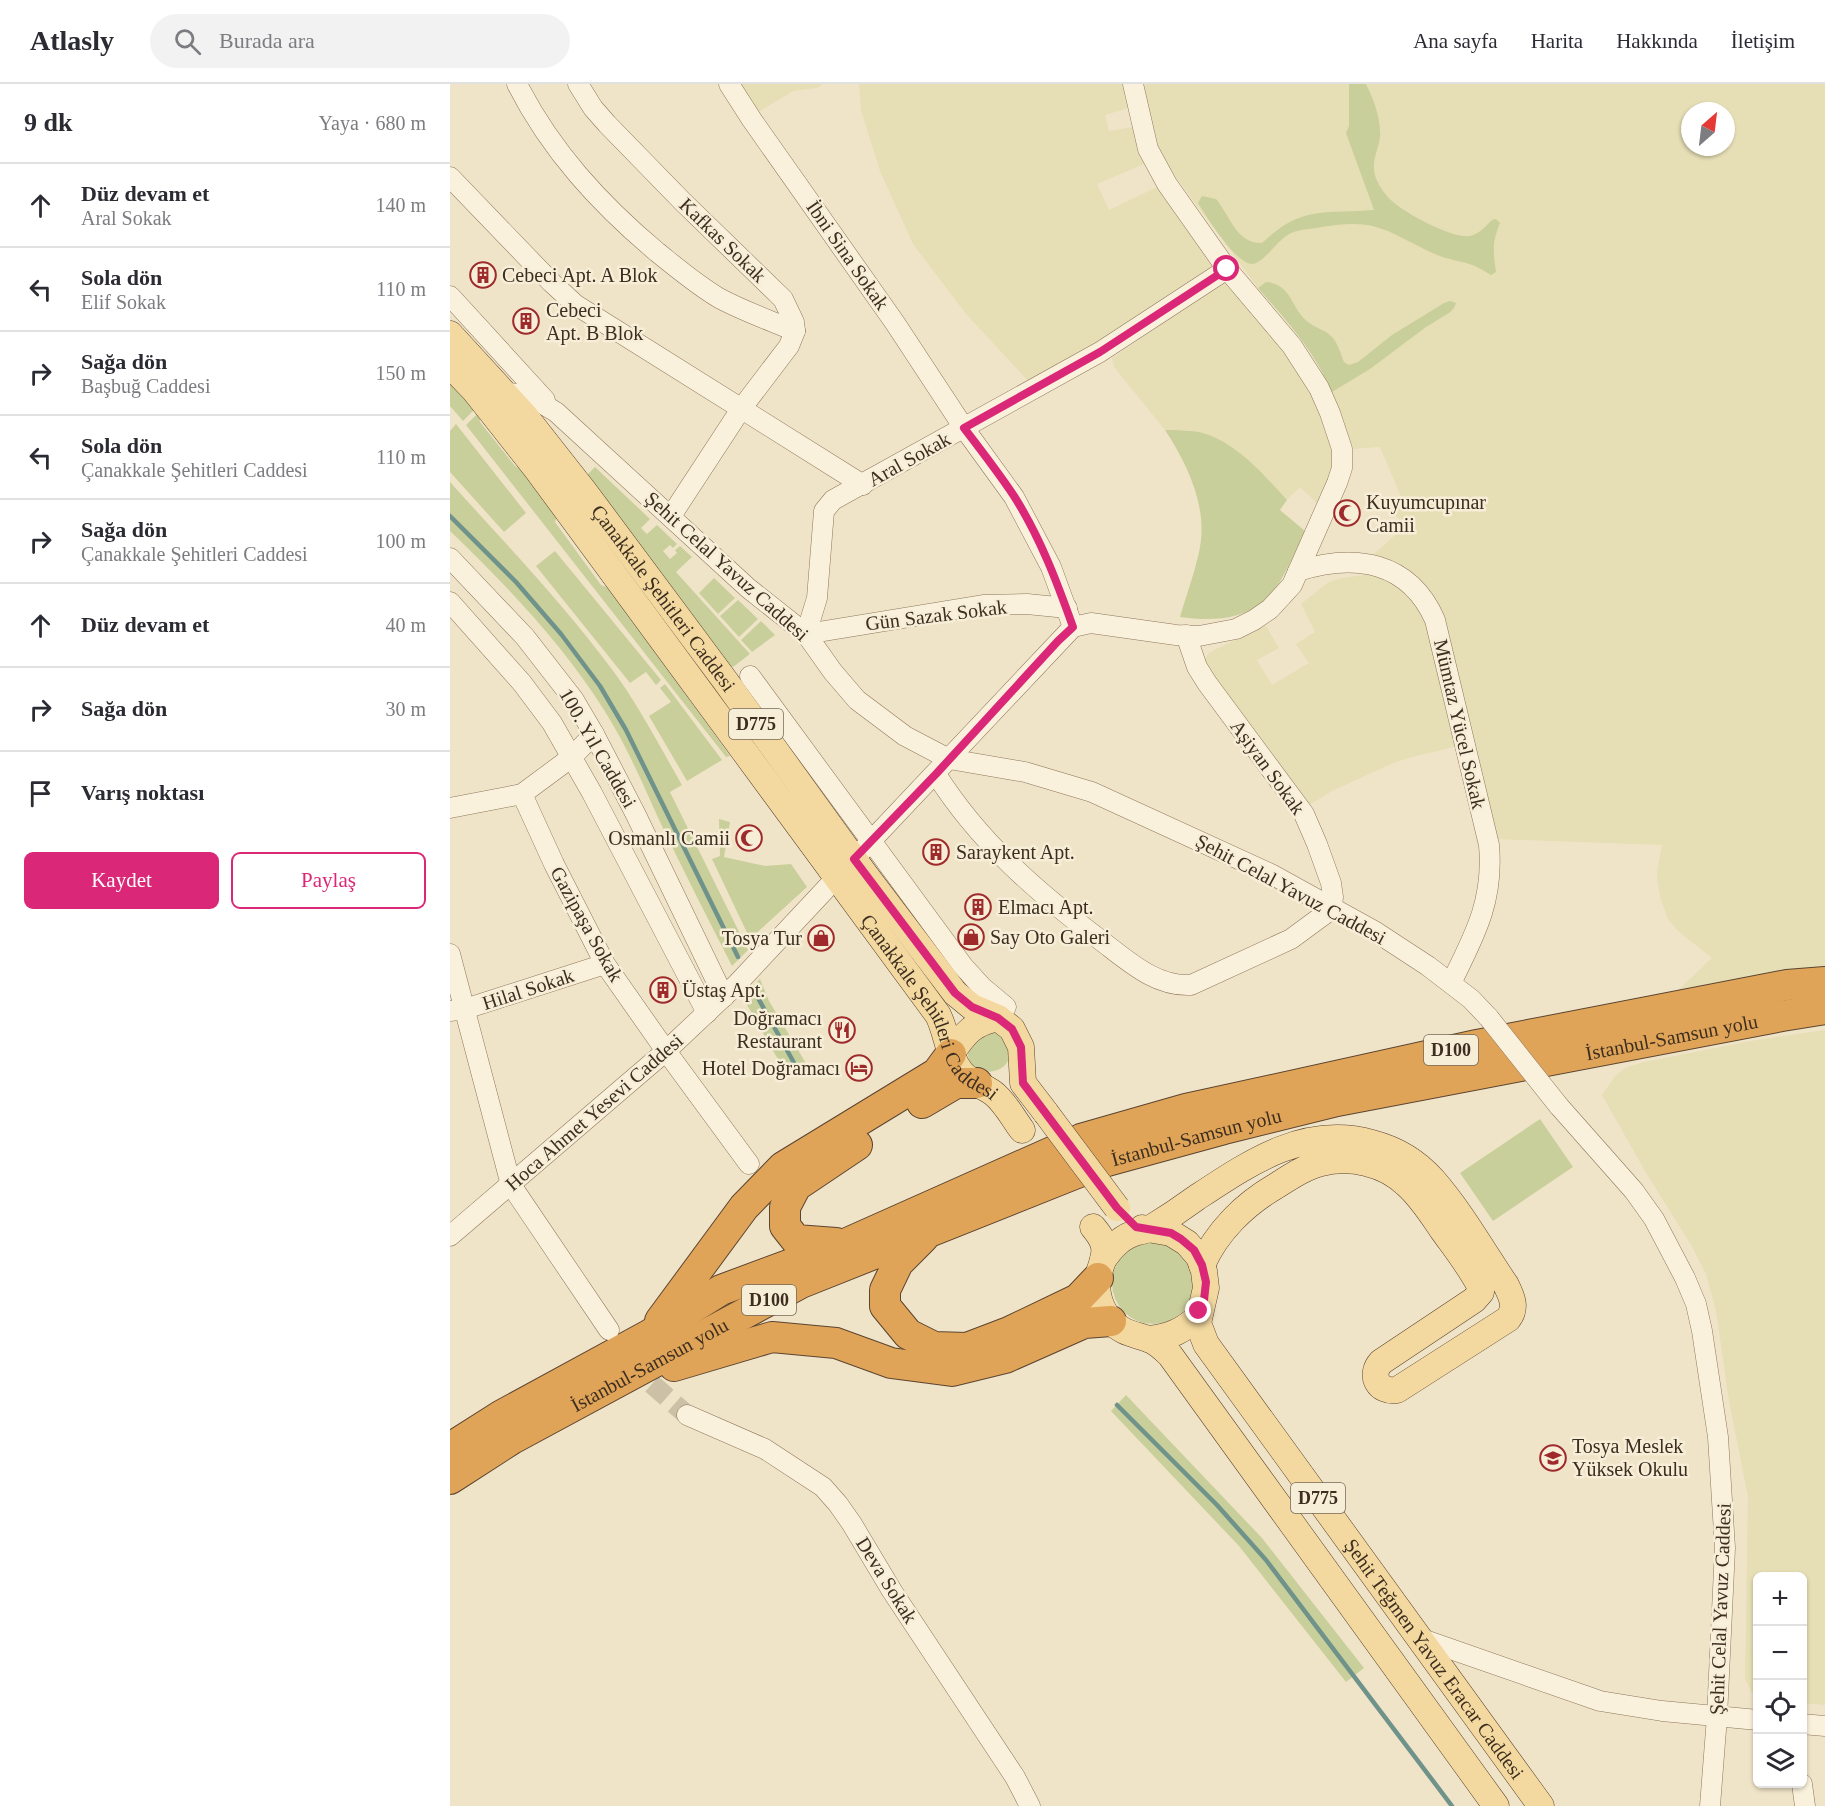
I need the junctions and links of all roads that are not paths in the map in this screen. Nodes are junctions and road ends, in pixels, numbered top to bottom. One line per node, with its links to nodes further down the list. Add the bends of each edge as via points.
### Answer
1 (517, 84): 8 (street, via 556,148 622,222 718,297)
2 (578, 84): 8 (street, Kafkas Sokak, via 593,108 622,140 783,299)
3 (729, 84): 14 (street, İbni Sina Sokak)
4 (1133, 84): 6 (street, via 1152,158)
5 (450, 177): 12 (street, via 576,304)
6 (1227, 269): 14 (street, Aral Sokak, via 1100,352); 18 (street, via 1308,369 1330,413 1342,449 1337,483)
7 (450, 296): 13 (street)
8 (795, 331): 12 (street, via 789,346)
9 (450, 334): 11 (main road, Çanakkale Şehitleri Caddesi / D775)
10 (450, 365): 11 (main road, Çanakkale Şehitleri Caddesi / D775)
11 (489, 386): 13 (street, Şehit Celal Yavuz Caddesi, via 529,396); 26 (main road, Çanakkale Şehitleri Caddesi / D775, via 584,491); 31 (main road, Çanakkale Şehitleri Caddesi / D775, via 538,471)
12 (741, 409): 15 (street); 16 (street)
13 (556, 412): 16 (street, Şehit Celal Yavuz Caddesi)
14 (964, 428): 15 (street, Aral Sokak); 20 (street, İbni Sina Sokak, via 1029,523)
15 (863, 484): 22 (street, Aral Sokak, via 833,500 824,511 817,598)
16 (671, 516): 22 (street, Şehit Celal Yavuz Caddesi, via 748,588)
17 (450, 558): 25 (street, 100. Yıl Caddesi, via 549,666)
18 (1298, 571): 23 (street, via 1282,598 1254,620 1218,633); 36 (street, Mümtaz Yücel Sokak, via 1337,563 1375,565 1393,571 1420,592 1435,620 1491,867 1486,901)
19 (450, 602): 27 (street, 100. Yıl Caddesi, via 528,691)
20 (1066, 608): 21 (street, İbni Sina Sokak); 22 (street, Gün Sazak Sokak, via 983,604)
21 (1073, 627): 23 (street, via 1091,623); 28 (street, Hoca Ahmet Yesevi Caddesi)
22 (806, 634): 28 (street, Şehit Celal Yavuz Caddesi, via 846,688 868,710)
23 (1185, 635): 32 (street, Aşiyan Sokak, via 1207,684 1304,814 1331,883)
24 (750, 676): 26 (street, Çanakkale Şehitleri Caddesi)
25 (594, 734): 27 (street); 37 (street, 100. Yıl Caddesi)
26 (793, 755): 31 (main road, Çanakkale Şehitleri Caddesi / D775)
27 (572, 756): 29 (street); 40 (street, 100. Yıl Caddesi)
28 (943, 766): 31 (street, Hoca Ahmet Yesevi Caddesi); 32 (street, Şehit Celal Yavuz Caddesi, via 1025,772 1092,792); 32 (street, via 966,817 1024,879 1060,910 1161,981 1185,985 1209,978 1291,939)
29 (522, 794): 30 (street); 34 (street, Gazipaşa Sokak)
30 (450, 808)
31 (854, 859): 37 (street, Hoca Ahmet Yesevi Caddesi); 41 (main road, Çanakkale Şehitleri Caddesi / D775, via 955,993 972,1007); 43 (main road, Çanakkale Şehitleri Caddesi / D775, via 938,1015)
32 (1332, 906): 36 (street, Şehit Celal Yavuz Caddesi)
33 (450, 954): 39 (street)
34 (605, 964): 39 (street, Hilal Sokak); 42 (street, Gazipaşa Sokak)
35 (1825, 982): 53 (highway, İstanbul-Samsun yolu / D100, via 1786,985 1477,1045 1186,1109 1081,1139)
36 (1451, 983): 66 (street, Şehit Celal Yavuz Caddesi, bridge, via 1489,1018 1558,1105 1634,1191 1671,1248 1696,1304 1718,1437 1724,1503)
37 (730, 991): 40 (street, Hoca Ahmet Yesevi Caddesi)
38 (1825, 1009): 51 (highway, İstanbul-Samsun yolu / D100, via 1337,1101 1224,1129 1107,1161)
39 (457, 1010): 48 (street)
40 (707, 1013): 42 (street, Hoca Ahmet Yesevi Caddesi)
41 (1002, 1013): 43 (main road, via 971,1029); 44 (main road, Çanakkale Şehitleri Caddesi / D775, via 1017,1035)
42 (666, 1051): 47 (street, Gazipaşa Sokak); 48 (street, Hoca Ahmet Yesevi Caddesi)
43 (951, 1054): 45 (main road, Çanakkale Şehitleri Caddesi / D775, via 960,1071); 59 (highway, via 937,1073 783,1167 744,1207)
44 (1022, 1056): 45 (main road, via 1004,1080); 50 (main road, Çanakkale Şehitleri Caddesi / D775, bridge, via 1023,1083 1117,1208 1136,1227)
45 (977, 1083): 46 (main road, Çanakkale Şehitleri Caddesi / D775, via 999,1099); 53 (highway, via 949,1086 796,1186 785,1207 784,1226 796,1240)
46 (1022, 1130)
47 (749, 1164)
48 (511, 1185): 52 (street, Hoca Ahmet Yesevi Caddesi); 58 (street)
49 (1093, 1227): 55 (main road, via 1104,1247)
50 (1148, 1230): 54 (main road, D775, via 1181,1239 1194,1250); 54 (main road, via 1266,1156 1315,1138 1357,1138 1400,1153 1432,1179 1506,1285 1514,1304 1513,1313 1397,1390 1381,1387 1375,1376 1382,1362 1474,1300 1481,1288 1407,1184 1391,1172 1350,1160 1321,1164 1268,1190 1221,1232); 55 (main road, via 1126,1236 1109,1250)
51 (929, 1233): 55 (highway, via 898,1263 885,1290 885,1306 908,1334 934,1347 967,1348 1009,1332 1078,1299); 61 (highway, İstanbul-Samsun yolu / D100, via 801,1283)
52 (450, 1236)
53 (845, 1244): 59 (highway, İstanbul-Samsun yolu / D100, via 721,1290)
54 (1202, 1265): 56 (main road, Şehit Teğmen Yavuz Eracar Caddesi / D775, via 1206,1288)
55 (1100, 1269): 57 (main road, via 1097,1287 1101,1305)
56 (1199, 1316): 60 (main road, via 1176,1333); 65 (main road, Şehit Teğmen Yavuz Eracar Caddesi / D775, via 1206,1344)
57 (1111, 1321): 60 (main road, Şehit Teğmen Yavuz Eracar Caddesi / D775, via 1126,1332); 61 (highway, via 1084,1323 1005,1358 952,1371 891,1363 836,1343 772,1337)
58 (609, 1330)
59 (649, 1335): 63 (highway, İstanbul-Samsun yolu / D100, via 502,1415)
60 (1148, 1339): 72 (main road, Şehit Teğmen Yavuz Eracar Caddesi / D775, via 1170,1355)
61 (614, 1384): 64 (highway, İstanbul-Samsun yolu / D100, via 512,1439)
62 (687, 1415): 71 (street, Deva Sokak, via 765,1449 823,1487 838,1504)
63 (450, 1448)
64 (450, 1479)
65 (1419, 1638): 66 (street, via 1600,1701); 73 (main road, Şehit Teğmen Yavuz Eracar Caddesi / D775)
66 (1717, 1717): 67 (street); 74 (street, Şehit Celal Yavuz Caddesi)
67 (1753, 1720)
68 (1807, 1724): 69 (street)
69 (1825, 1726)
70 (1802, 1788): 75 (street)
71 (1030, 1806)
72 (1497, 1806)
73 (1541, 1806)
74 (1710, 1806)
75 (1804, 1806)

